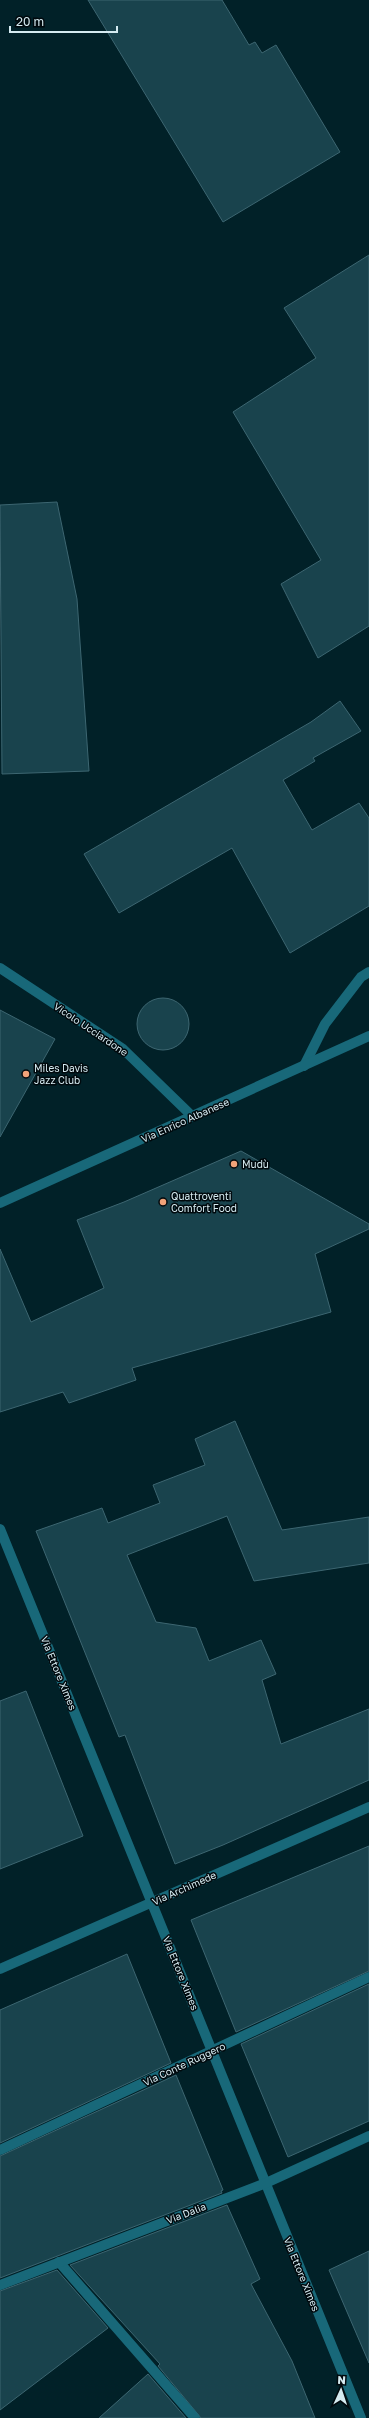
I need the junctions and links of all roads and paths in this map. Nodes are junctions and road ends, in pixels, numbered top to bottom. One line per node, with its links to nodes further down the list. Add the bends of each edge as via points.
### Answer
1 (0, 968): 5 (street, Vicolo Ucciardone, via 123,1049)
2 (369, 972): 4 (street, via 361,977 325,1024)
3 (369, 1036): 4 (street, Via Enrico Albanese)
4 (304, 1066): 5 (street, Via Enrico Albanese)
5 (192, 1116): 6 (street, Via Enrico Albanese)
6 (0, 1203)
7 (0, 1529): 9 (street, Via Ettore Ximes)
8 (369, 1807): 9 (street, Via Archimede)
9 (152, 1902): 10 (street, Via Archimede); 12 (street, Via Ettore Ximes)
10 (0, 1969)
11 (369, 1977): 12 (street, Via Conte Ruggero)
12 (212, 2051): 14 (street, Via Conte Ruggero); 15 (street, Via Ettore Ximes)
13 (369, 2136): 15 (street, Via Dalia)
14 (0, 2150)
15 (266, 2183): 16 (street, Via Dalia); 19 (street, Via Ettore Ximes)
16 (59, 2262): 17 (street, Via Dalia); 18 (street)
17 (0, 2285)
18 (195, 2418)
19 (361, 2418)

